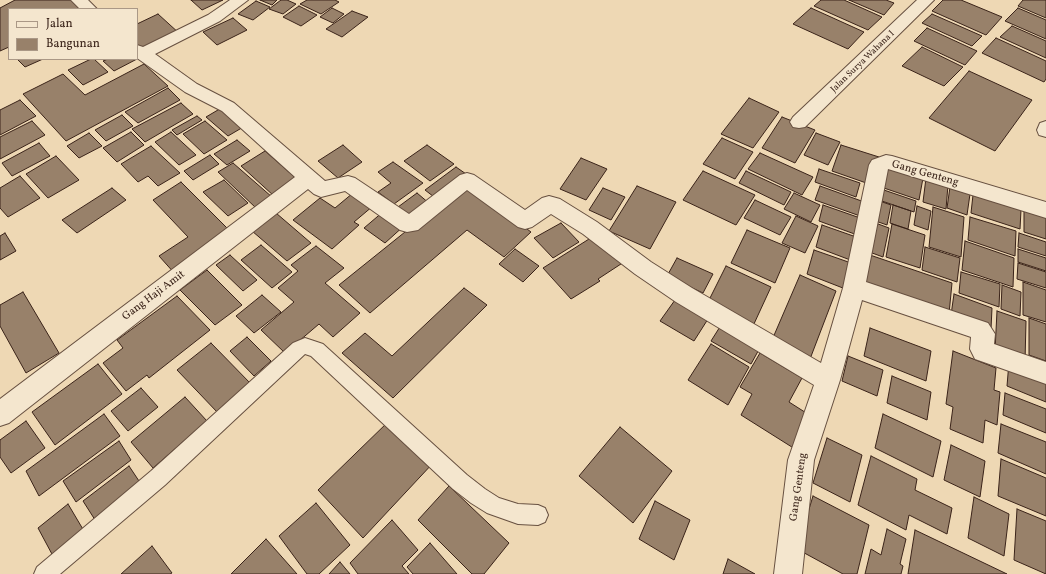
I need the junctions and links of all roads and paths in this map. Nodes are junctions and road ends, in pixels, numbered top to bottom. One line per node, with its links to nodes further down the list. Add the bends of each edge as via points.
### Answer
1 (79, 0): 4 (street)
2 (240, 0): 5 (street, via 214,18)
3 (926, 0): 6 (street, Jalan Surya Wahana I)
4 (88, 8)
5 (140, 52): 7 (street, via 191,88 228,107)
6 (799, 122)
7 (308, 178): 11 (street, via 321,189 348,183 407,224 411,224 467,180 525,221 549,204 553,205 684,295); 12 (street, Gang Haji Amit)
8 (1046, 210): 9 (street, Gang Genteng, via 892,163 881,163)
9 (854, 288): 10 (street, via 980,330 983,334 983,351); 11 (street, Gang Genteng)
10 (1046, 373)
11 (828, 380): 15 (street, Gang Genteng, via 801,460)
12 (0, 414)
13 (538, 515): 14 (lane, via 518,514 494,506 478,496 316,350 305,346 299,348 158,478)
14 (44, 574)
15 (788, 574)

